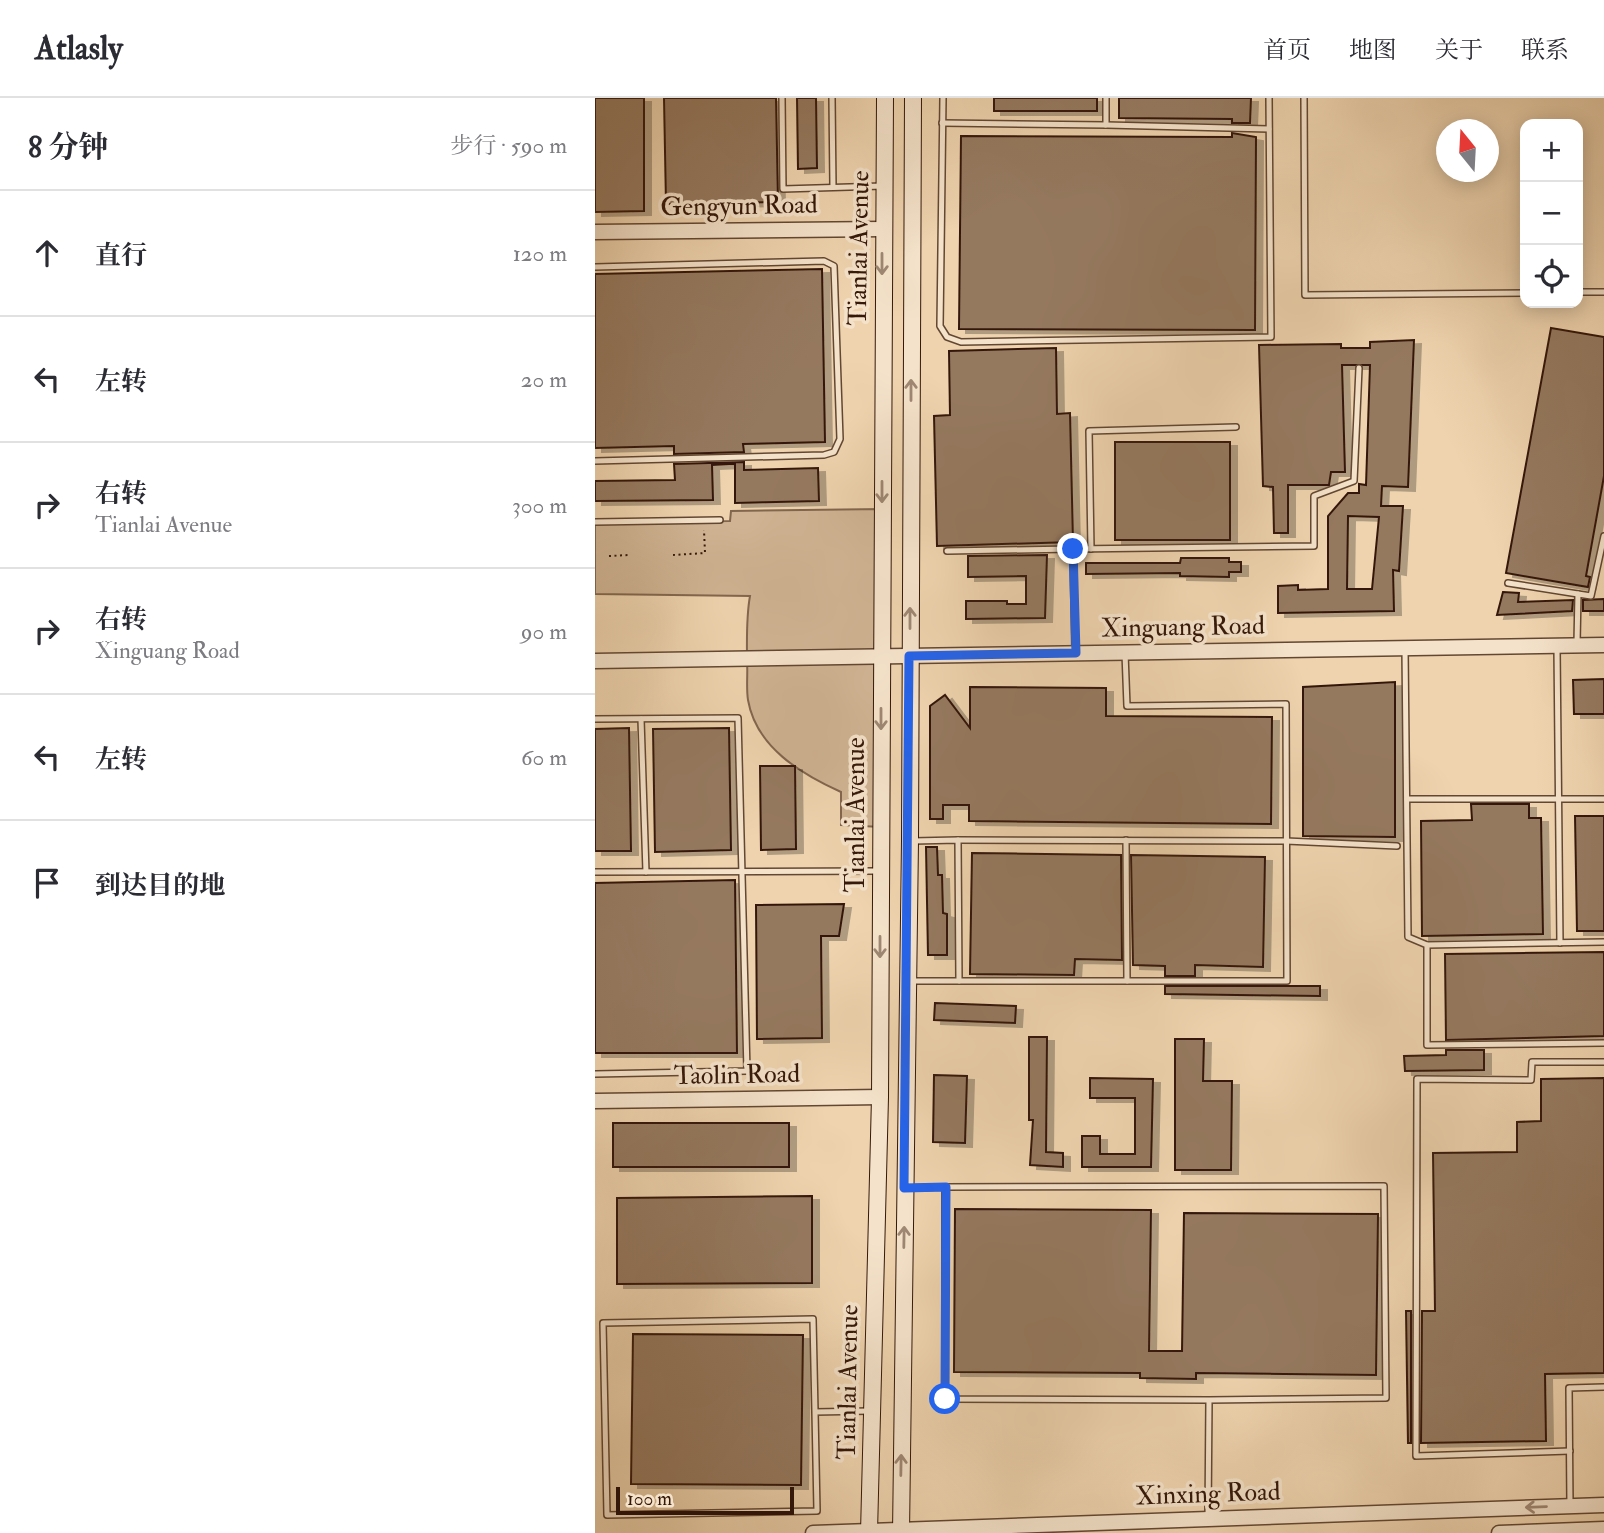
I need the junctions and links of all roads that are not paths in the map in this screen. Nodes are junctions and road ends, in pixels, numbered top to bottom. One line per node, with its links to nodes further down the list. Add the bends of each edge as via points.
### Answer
1 (782, 98): 13 (lane, via 783,188)
2 (832, 98): 13 (lane)
3 (885, 98): 12 (main road, Tianlai Avenue)
4 (913, 98): 37 (main road, Tianlai Avenue, one-way to 4)
5 (943, 98): 9 (lane)
6 (1106, 98): 10 (lane)
7 (1269, 98): 11 (lane)
8 (1304, 98): 19 (lane, via 1305,295)
9 (943, 122): 10 (lane); 11 (lane, via 940,326 947,337 961,342 1271,337)
10 (1106, 125): 11 (lane)
11 (1269, 129)
12 (883, 186): 13 (lane); 14 (main road, Tianlai Avenue)
13 (833, 187)
14 (883, 229): 15 (street, Gengyun Road); 38 (main road, Tianlai Avenue, one-way to 38)
15 (595, 232)
16 (595, 267): 22 (lane, via 824,261 834,266 840,439 834,452 824,455)
17 (1583, 292): 18 (lane)
18 (1604, 292)
19 (1520, 293)
20 (1359, 368): 27 (lane, via 1354,481 1314,496 1314,546)
21 (1236, 427): 27 (lane, via 1089,431)
22 (595, 461)
23 (720, 520): 24 (lane)
24 (595, 522)
25 (1604, 536): 30 (lane, via 1591,596)
26 (1073, 549): 27 (lane); 28 (lane); 35 (lane)
27 (1091, 549)
28 (947, 551)
29 (1508, 583): 30 (lane)
30 (1578, 594): 33 (lane)
31 (1604, 645): 33 (street, Xinguang Road)
32 (1557, 646): 33 (street, Xinguang Road); 34 (street, Xinguang Road); 43 (lane)
33 (1577, 646)
34 (1405, 648): 36 (street, Xinguang Road); 42 (lane)
35 (1076, 653): 36 (street, Xinguang Road); 37 (street, Xinguang Road)
36 (1125, 653): 48 (lane, via 1127,706 1286,704)
37 (909, 656): 38 (street, Xinguang Road); 47 (main road, Tianlai Avenue)
38 (882, 657): 39 (street, Xinguang Road); 51 (main road, Tianlai Avenue, one-way to 51)
39 (595, 661)
40 (595, 719): 41 (lane)
41 (641, 719): 50 (lane, via 738,718); 53 (lane)
42 (1407, 799): 43 (lane); 56 (lane, via 1408,937)
43 (1558, 799): 44 (lane); 55 (lane)
44 (1604, 799)
45 (958, 840): 46 (lane); 47 (lane); 58 (lane)
46 (1126, 840): 48 (lane); 59 (lane)
47 (909, 841): 57 (main road, Tianlai Avenue)
48 (1286, 841): 49 (lane); 59 (lane, via 1287,981)
49 (1397, 846)
50 (742, 871): 51 (lane); 53 (lane); 62 (lane, via 747,1071)
51 (881, 871): 63 (main road, Tianlai Avenue, one-way to 63)
52 (595, 872): 53 (lane)
53 (646, 872)
54 (1604, 942): 55 (lane)
55 (1560, 943): 56 (lane)
56 (1427, 945): 60 (lane, via 1427,1045)
57 (906, 981): 58 (lane); 66 (main road, Tianlai Avenue)
58 (959, 981): 59 (lane)
59 (1127, 981)
60 (1604, 1043)
61 (1604, 1062): 71 (lane, via 1532,1062 1531,1080 1417,1079 1416,1456)
62 (595, 1074)
63 (880, 1097): 64 (street, Taolin Road); 69 (main road, Tianlai Avenue)
64 (595, 1101)
65 (946, 1187): 66 (lane); 68 (lane, via 945,1399); 68 (lane, via 1384,1186 1386,1398)
66 (904, 1188): 77 (main road, Tianlai Avenue, one-way to 66)
67 (1604, 1387): 71 (lane, via 1569,1388)
68 (1209, 1400): 74 (lane)
69 (872, 1410): 70 (lane); 76 (main road, Tianlai Avenue)
70 (815, 1412): 70 (lane, via 817,1511 607,1515 603,1323 813,1319)
71 (1570, 1451): 73 (lane)
72 (1604, 1505): 73 (street, Xinxing Road)
73 (1570, 1506): 74 (street, Xinxing Road, one-way to 74)
74 (1208, 1518): 77 (street, Xinxing Road)
75 (1604, 1529): 79 (street)
76 (869, 1532): 77 (street, Xinxing Road); 78 (street, Xinxing Road)
77 (901, 1532)
78 (813, 1533)
79 (1499, 1533)

